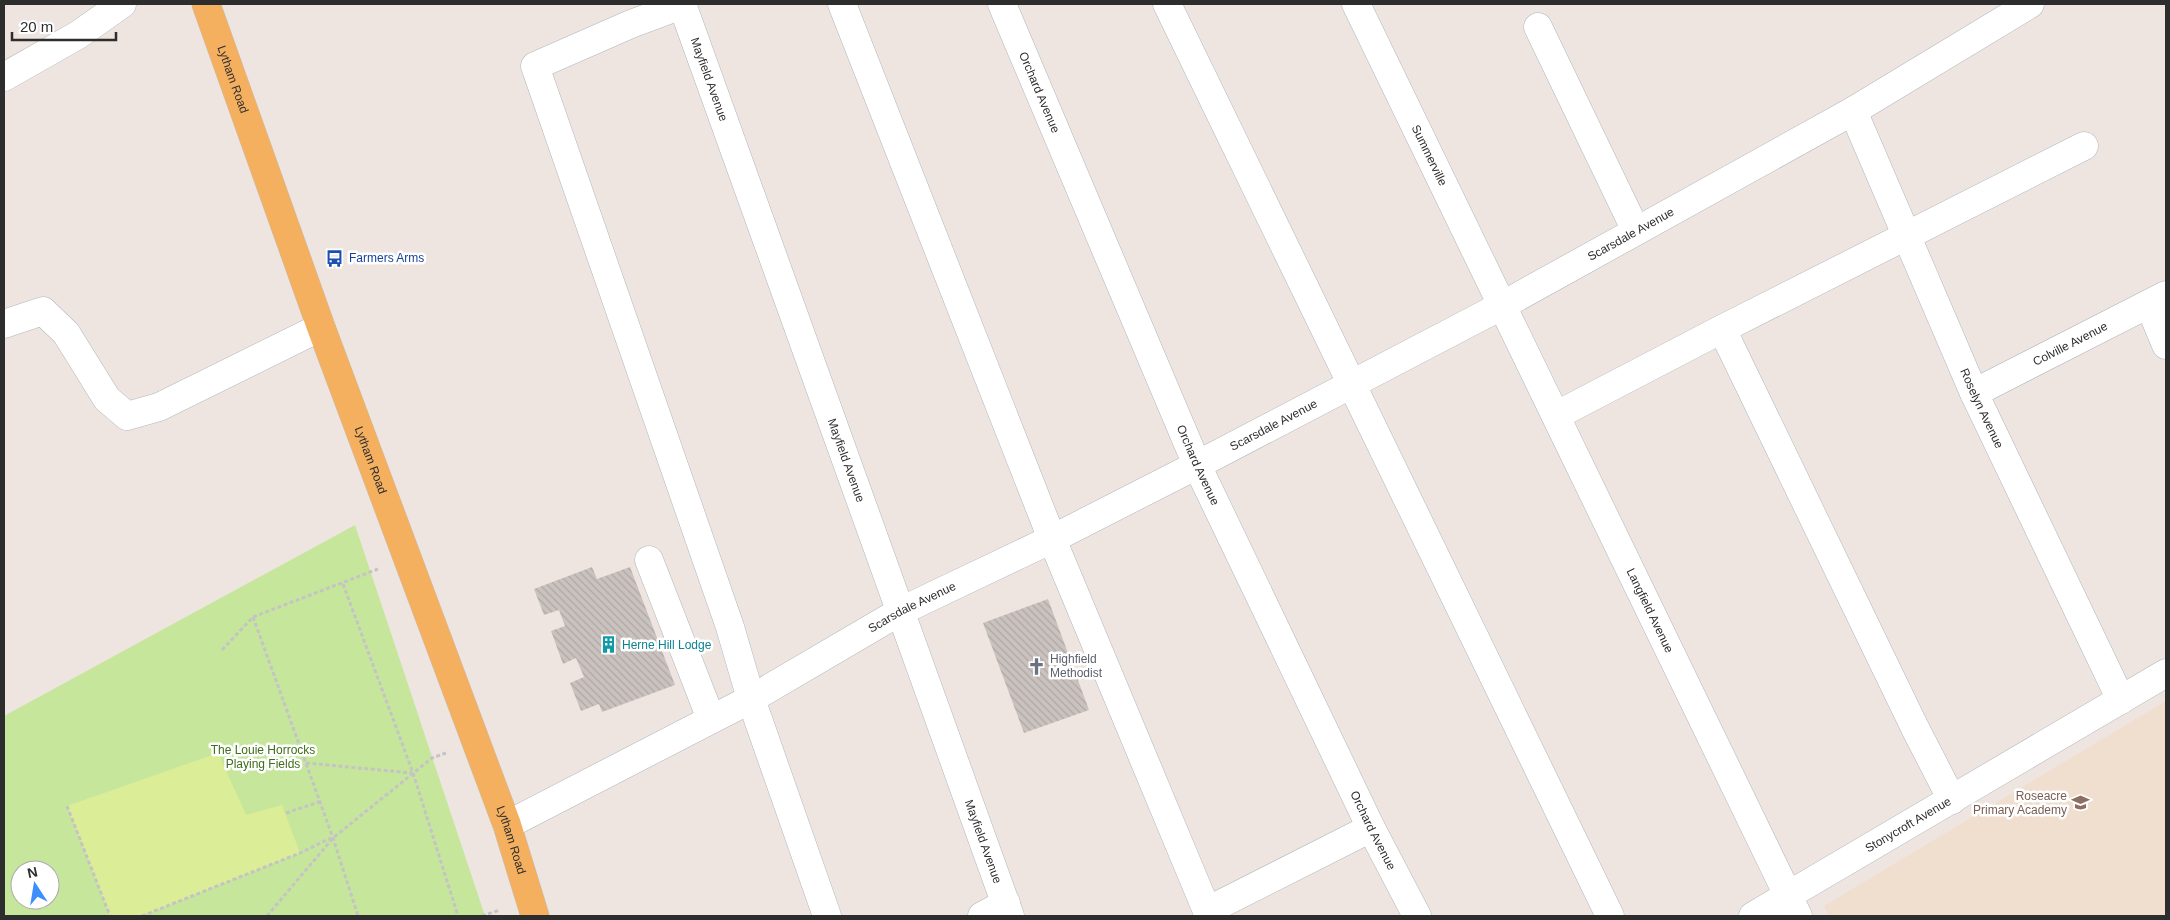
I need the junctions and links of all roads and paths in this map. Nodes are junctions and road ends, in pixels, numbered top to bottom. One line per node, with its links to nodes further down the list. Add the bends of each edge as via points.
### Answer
1 (122, 4): 10 (street, via 78,35)
2 (206, 4): 18 (main road, Lytham Road)
3 (842, 4): 25 (street)
4 (1002, 4): 24 (street, Orchard Avenue)
5 (1168, 4): 21 (street)
6 (1356, 4): 16 (street, Summerville)
7 (2030, 4): 11 (street, Scarsdale Avenue)
8 (682, 5): 29 (street, Mayfield Avenue); 33 (street, via 535,66 730,627)
9 (1538, 27): 13 (street)
10 (4, 77)
11 (1853, 110): 13 (street, Scarsdale Avenue); 14 (street, Roselyn Avenue)
12 (2084, 146): 14 (street)
13 (1636, 232): 16 (street, Scarsdale Avenue)
14 (1908, 237): 19 (street); 22 (street, Roselyn Avenue)
15 (2158, 299): 20 (street); 22 (street, Colville Avenue)
16 (1503, 305): 21 (street, Scarsdale Avenue); 23 (street, Langfield Avenue)
17 (4, 324): 18 (street, via 43,311 66,333 107,399 127,416 159,407)
18 (321, 326): 26 (main road, Lytham Road)
19 (1722, 329): 23 (street); 39 (street)
20 (2166, 345)
21 (1354, 385): 24 (street, Scarsdale Avenue); 57 (street)
22 (1974, 393): 34 (street, Roselyn Avenue)
23 (1557, 416): 46 (street, Langfield Avenue)
24 (1197, 465): 25 (street, Scarsdale Avenue); 44 (street, Orchard Avenue)
25 (1052, 539): 29 (street, Scarsdale Avenue); 44 (street, via 1206,911)
26 (409, 558): 28 (path); 36 (main road, Lytham Road)
27 (649, 560): 35 (street)
28 (343, 584): 30 (path); 38 (path)
29 (901, 611): 33 (street, Scarsdale Avenue); 47 (street, Mayfield Avenue)
30 (253, 617): 31 (path); 37 (path)
31 (222, 650)
32 (2166, 673): 34 (street, Stonycroft Avenue)
33 (750, 699): 35 (street, Scarsdale Avenue); 54 (street)
34 (2121, 700): 39 (street, Stonycroft Avenue)
35 (711, 719): 43 (street, Scarsdale Avenue)
36 (475, 744): 38 (path, via 432,758); 43 (main road, Lytham Road)
37 (306, 763): 38 (path); 40 (path)
38 (413, 773): 45 (path); 52 (path)
39 (1952, 800): 46 (street, Stonycroft Avenue)
40 (319, 802): 42 (path); 45 (path)
41 (68, 806): 48 (path)
42 (286, 813)
43 (507, 826): 53 (main road, Lytham Road)
44 (1371, 828): 56 (street, Orchard Avenue)
45 (333, 838): 49 (path); 50 (path); 51 (path)
46 (1793, 906): 58 (street, Stonycroft Avenue)
47 (1008, 910): 55 (street)
48 (110, 916)
49 (142, 916)
50 (267, 916)
51 (358, 916)
52 (458, 916)
53 (535, 916)
54 (827, 916)
55 (982, 916)
56 (1418, 916)
57 (1610, 916)
58 (1753, 916)

